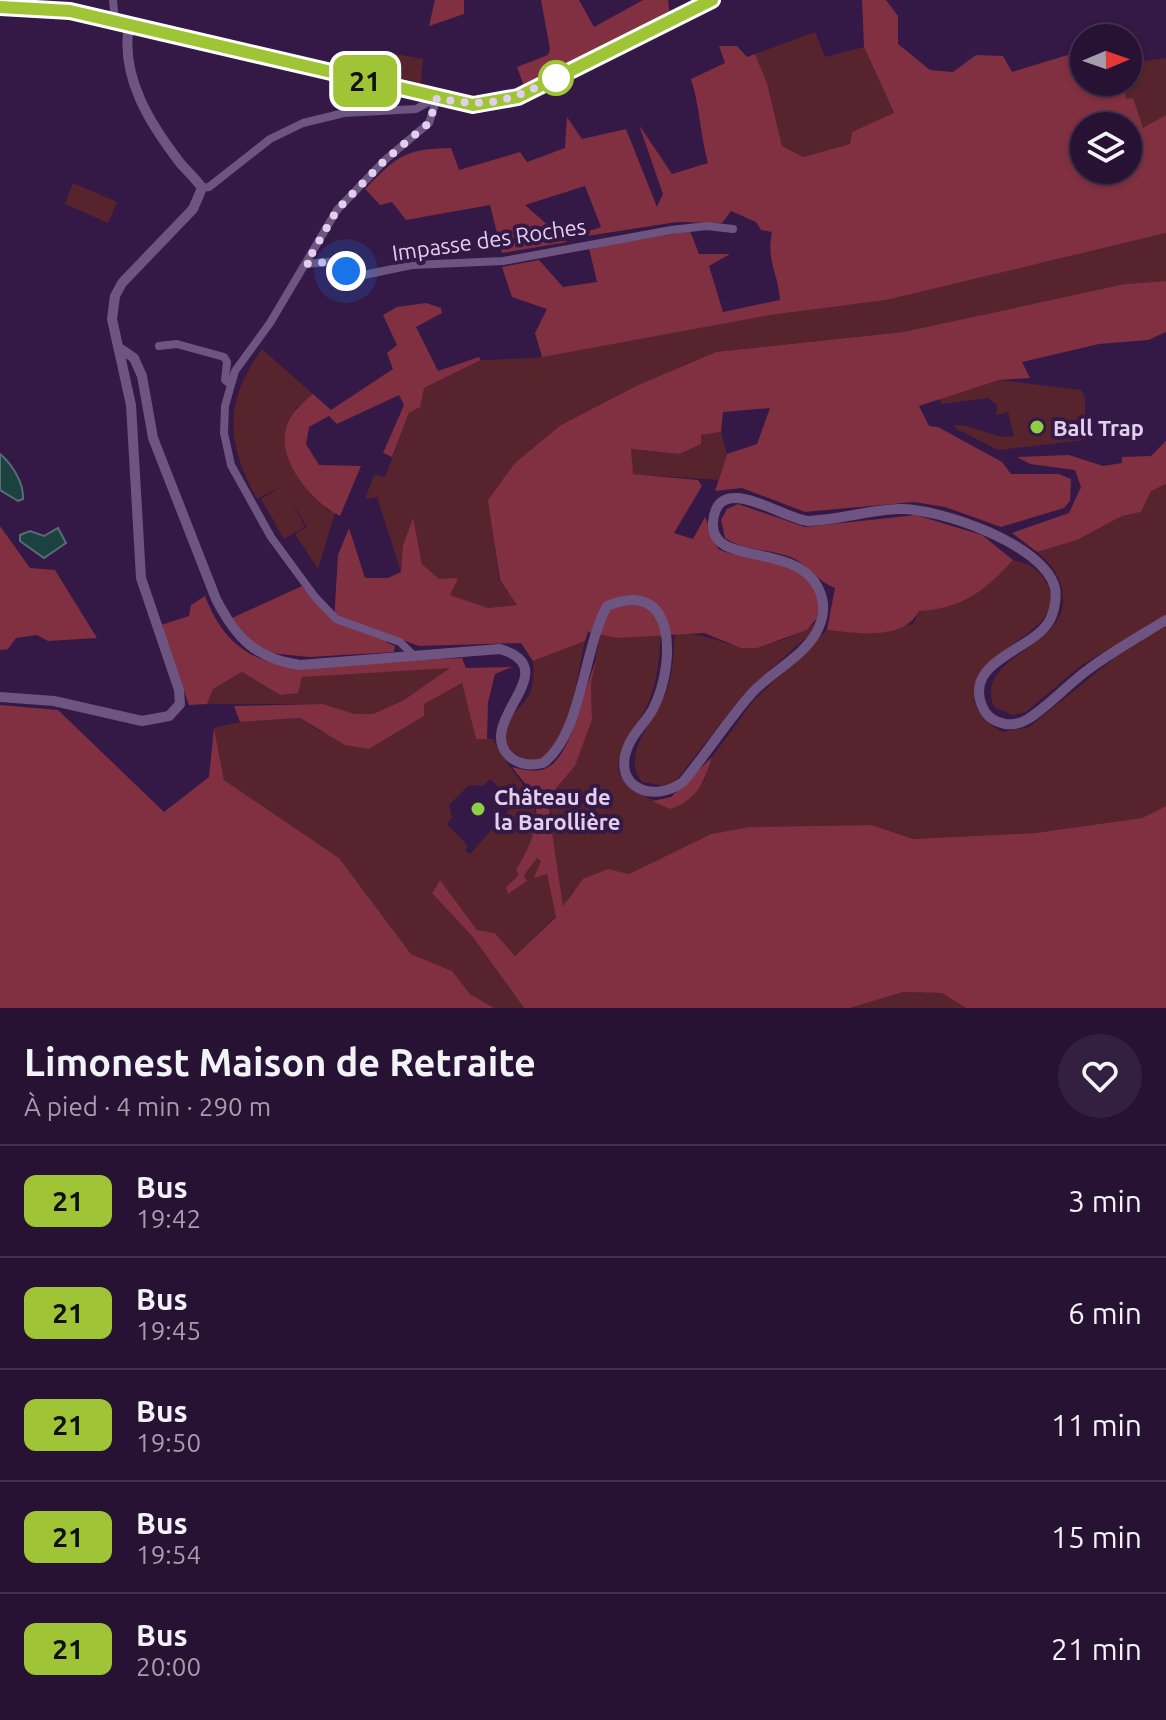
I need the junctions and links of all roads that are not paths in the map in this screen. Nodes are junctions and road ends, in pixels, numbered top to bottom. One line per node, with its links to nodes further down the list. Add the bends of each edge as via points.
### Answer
1 (113, 0): 4 (street)
2 (712, 0): 6 (main road, via 518,97 473,105)
3 (0, 7): 4 (main road, via 46,7)
4 (115, 22): 5 (main road)
5 (129, 25): 6 (main road); 7 (street, via 125,46 137,94 167,146)
6 (437, 98): 7 (street, via 416,109 344,113 303,123 270,139); 9 (street, via 429,123 337,210)
7 (202, 188): 11 (street, via 193,209 115,296 112,319)
8 (733, 229): 9 (street, Impasse des Roches, via 671,230 503,261 412,265 349,278 338,261)
9 (306, 264): 12 (street)
10 (159, 346): 12 (street, via 177,344 224,357 225,380)
11 (118, 347): 14 (street, via 134,358 142,376 153,438 216,599 246,642 271,661 300,665); 15 (street, via 131,405 141,578 180,704 169,716 142,721 54,701)
12 (230, 384): 14 (street, via 224,433 231,465 271,537 336,619 400,642)
13 (1166, 620): 14 (street, via 1091,667 1029,718 1016,725 995,722 980,702 987,671 1037,635 1055,607 1055,589 1036,561 995,536 936,513 899,509 808,521 739,497 723,499 713,529 720,543 804,571 819,590 824,615 816,635 751,694 683,782 669,792 652,794 630,780 624,766 626,750 654,708 665,664 665,629 650,602 635,598 607,606 596,626 565,738 543,763 512,758 500,738 503,719 526,676 513,653 500,649)
14 (413, 655)
15 (0, 697)

